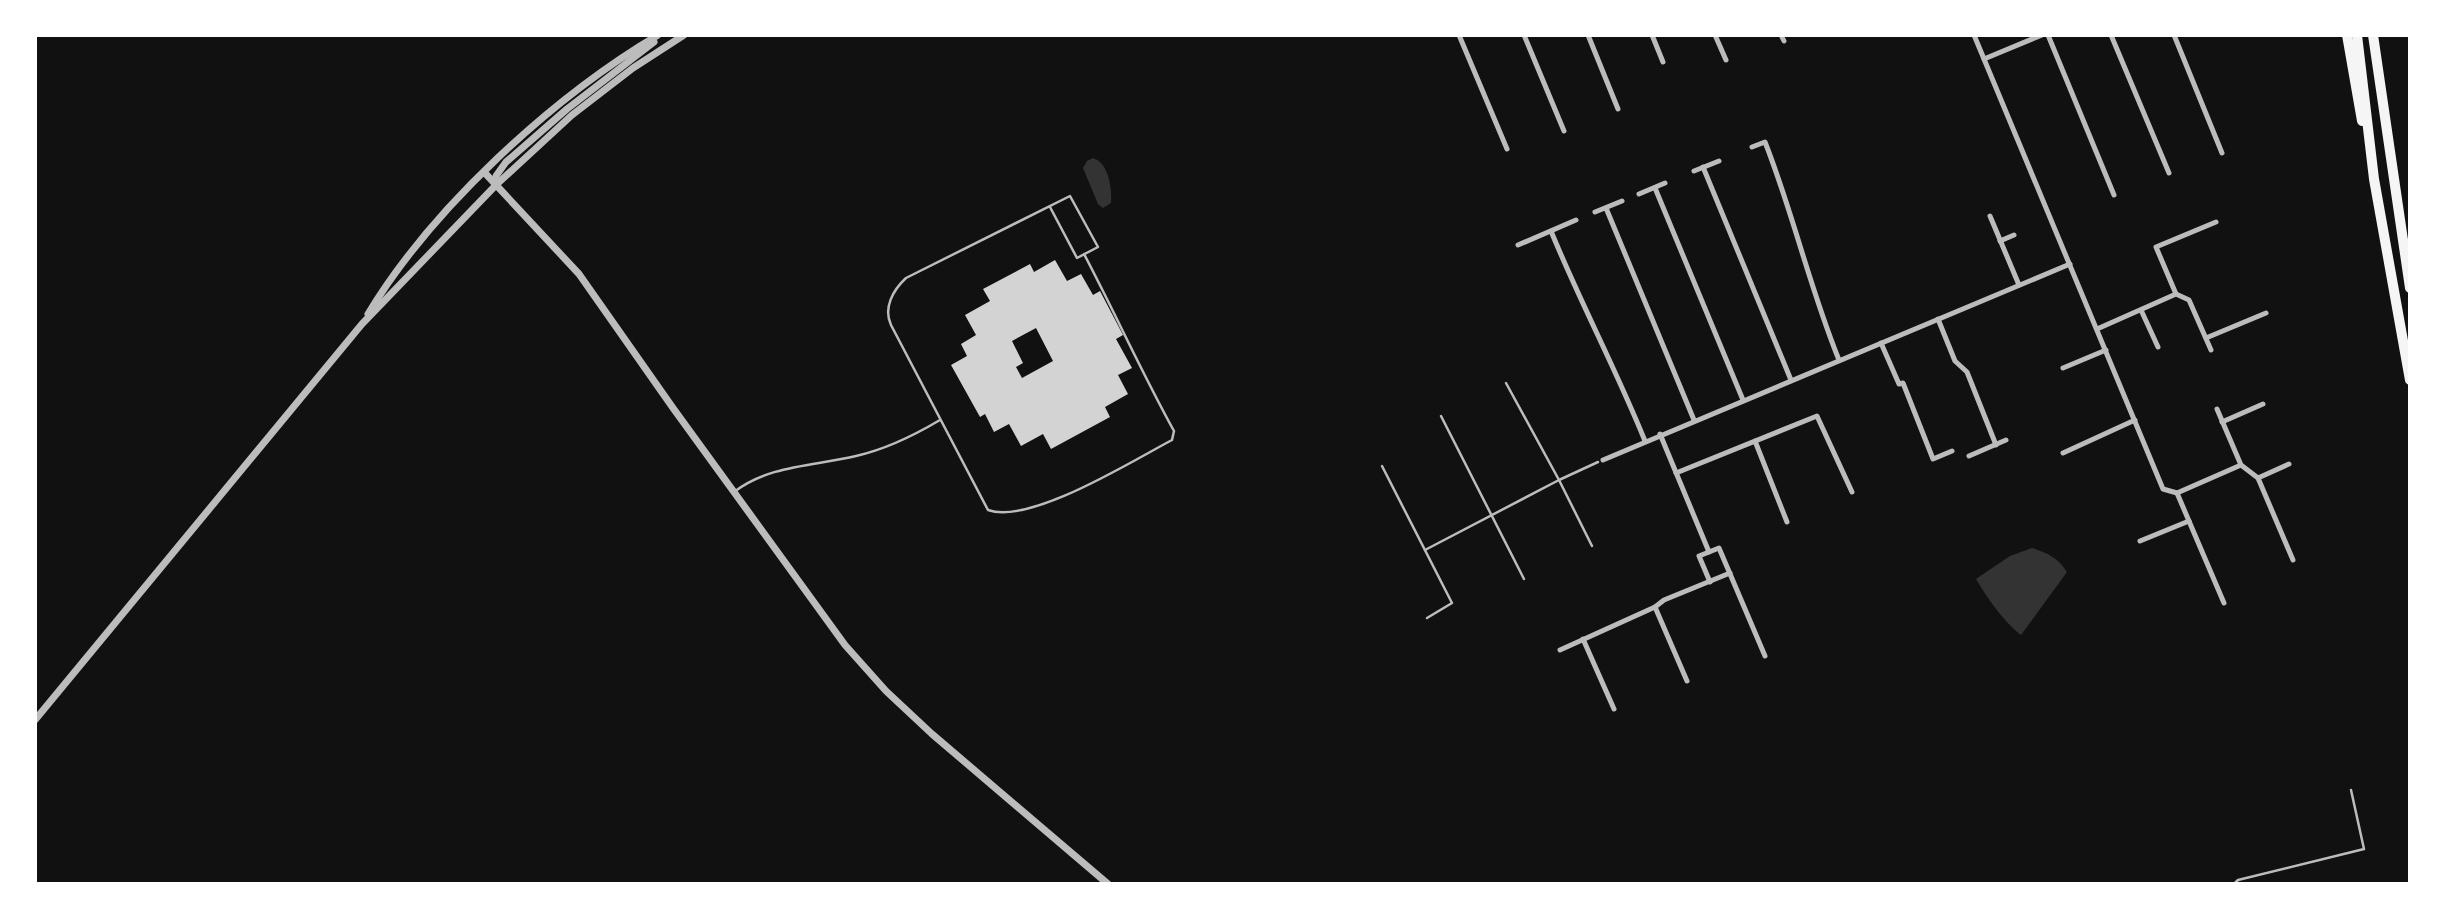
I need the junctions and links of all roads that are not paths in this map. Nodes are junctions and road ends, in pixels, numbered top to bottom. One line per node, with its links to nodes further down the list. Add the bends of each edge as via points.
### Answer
1 (660, 35): 29 (street, via 563,101); 33 (street, via 506,162)
2 (684, 35): 33 (street, via 572,115)
3 (1460, 35): 24 (street)
4 (1524, 35): 22 (street)
5 (1588, 35): 20 (street)
6 (1652, 35): 19 (street)
7 (1716, 35): 18 (street)
8 (1973, 35): 17 (street)
9 (2042, 35): 17 (street)
10 (2048, 35): 36 (street)
11 (2111, 35): 30 (street)
12 (2174, 35): 25 (street)
13 (2347, 35): 31 (highway)
14 (2357, 35): 31 (highway)
15 (2373, 35): 21 (highway)
16 (2379, 35): 21 (highway)
17 (1984, 59): 49 (street)
18 (1726, 61)
19 (1663, 62)
20 (1618, 109)
21 (2383, 114): 51 (highway)
22 (1564, 131)
23 (1752, 147): 63 (street, via 1765,142)
24 (1507, 149)
25 (2222, 153)
26 (1719, 161): 27 (street)
27 (1703, 167): 28 (street); 65 (street)
28 (1695, 171)
29 (484, 172): 33 (street); 56 (street, via 419,245)
30 (2169, 173)
31 (2374, 178): 66 (highway)
32 (1665, 183): 34 (street)
33 (496, 184): 56 (street); 91 (street, via 579,274)
34 (1655, 188): 35 (street); 68 (street)
35 (1639, 194)
36 (2114, 195)
37 (1622, 201): 39 (street)
38 (1050, 206): 48 (lane, via 1077,258); 48 (lane, via 1070,196 1098,247); 72 (lane, via 897,286 887,316)
39 (1606, 208): 40 (street); 73 (street)
40 (1595, 212)
41 (1990, 216): 46 (street)
42 (1576, 220): 44 (street)
43 (2216, 222): 52 (street, via 2156,247)
44 (1551, 231): 47 (street); 77 (street)
45 (2014, 235): 46 (street)
46 (2000, 241): 50 (street)
47 (1518, 244)
48 (1084, 254): 72 (lane, via 1174,431 1172,440 1053,502 998,514 988,510)
49 (2070, 264): 50 (street); 57 (street)
50 (2019, 285): 55 (street)
51 (2410, 288)
52 (2176, 295): 53 (street); 58 (street, via 2189,300)
53 (2141, 310): 57 (street); 60 (street)
54 (2266, 313): 58 (street)
55 (1938, 319): 59 (street); 80 (street, via 1955,361 1968,372)
56 (362, 324): 113 (street)
57 (2097, 329): 62 (street)
58 (2206, 338): 61 (street)
59 (1881, 342): 63 (street); 81 (street, via 1933,459)
60 (2158, 347)
61 (2211, 350)
62 (2106, 351): 64 (street); 74 (street)
63 (1839, 360): 65 (street)
64 (2063, 368)
65 (1791, 380): 68 (street)
66 (2410, 380)
67 (1506, 383): 90 (lane)
68 (1743, 400): 73 (street)
69 (2263, 404): 75 (street)
70 (2217, 409): 75 (street)
71 (1441, 416): 94 (lane)
72 (940, 419): 91 (lane, via 897,443 859,456 759,476)
73 (1694, 420): 76 (street)
74 (2135, 420): 82 (street); 93 (street, via 2163,489)
75 (2222, 422): 86 (street)
76 (1660, 434): 77 (street); 88 (street)
77 (1645, 440): 84 (street)
78 (2006, 440): 80 (street)
79 (1755, 441): 88 (street); 92 (street, via 1817,416); 95 (street)
80 (1996, 445): 83 (street)
81 (1952, 451)
82 (2063, 453)
83 (1969, 456)
84 (1600, 461): 90 (lane)
85 (2289, 464): 89 (street)
86 (2241, 465): 89 (street); 93 (street)
87 (1382, 466): 99 (lane)
88 (1676, 473): 100 (street)
89 (2258, 478): 101 (street)
90 (1559, 480): 94 (lane); 98 (lane)
91 (734, 492): 115 (street, via 845,645 886,691)
92 (1852, 492)
93 (2177, 493): 96 (street)
94 (1492, 515): 99 (lane); 103 (lane)
95 (1787, 522)
96 (2189, 522): 97 (street); 105 (street)
97 (2140, 541)
98 (1592, 546)
99 (1425, 550): 107 (lane, via 1452,603)
100 (1709, 552): 102 (street, via 1719,548); 104 (street, via 1699,556)
101 (2293, 560)
102 (1730, 573): 104 (street); 110 (street)
103 (1524, 579)
104 (1710, 582): 106 (street)
105 (2224, 603)
106 (1655, 607): 108 (street); 111 (street)
107 (1427, 618)
108 (1583, 639): 109 (street); 112 (street)
109 (1560, 650)
110 (1765, 656)
111 (1688, 681)
112 (1614, 709)
113 (35, 720)
114 (2351, 790): 116 (lane, via 2364,849)
115 (1108, 884)
116 (2234, 884)

